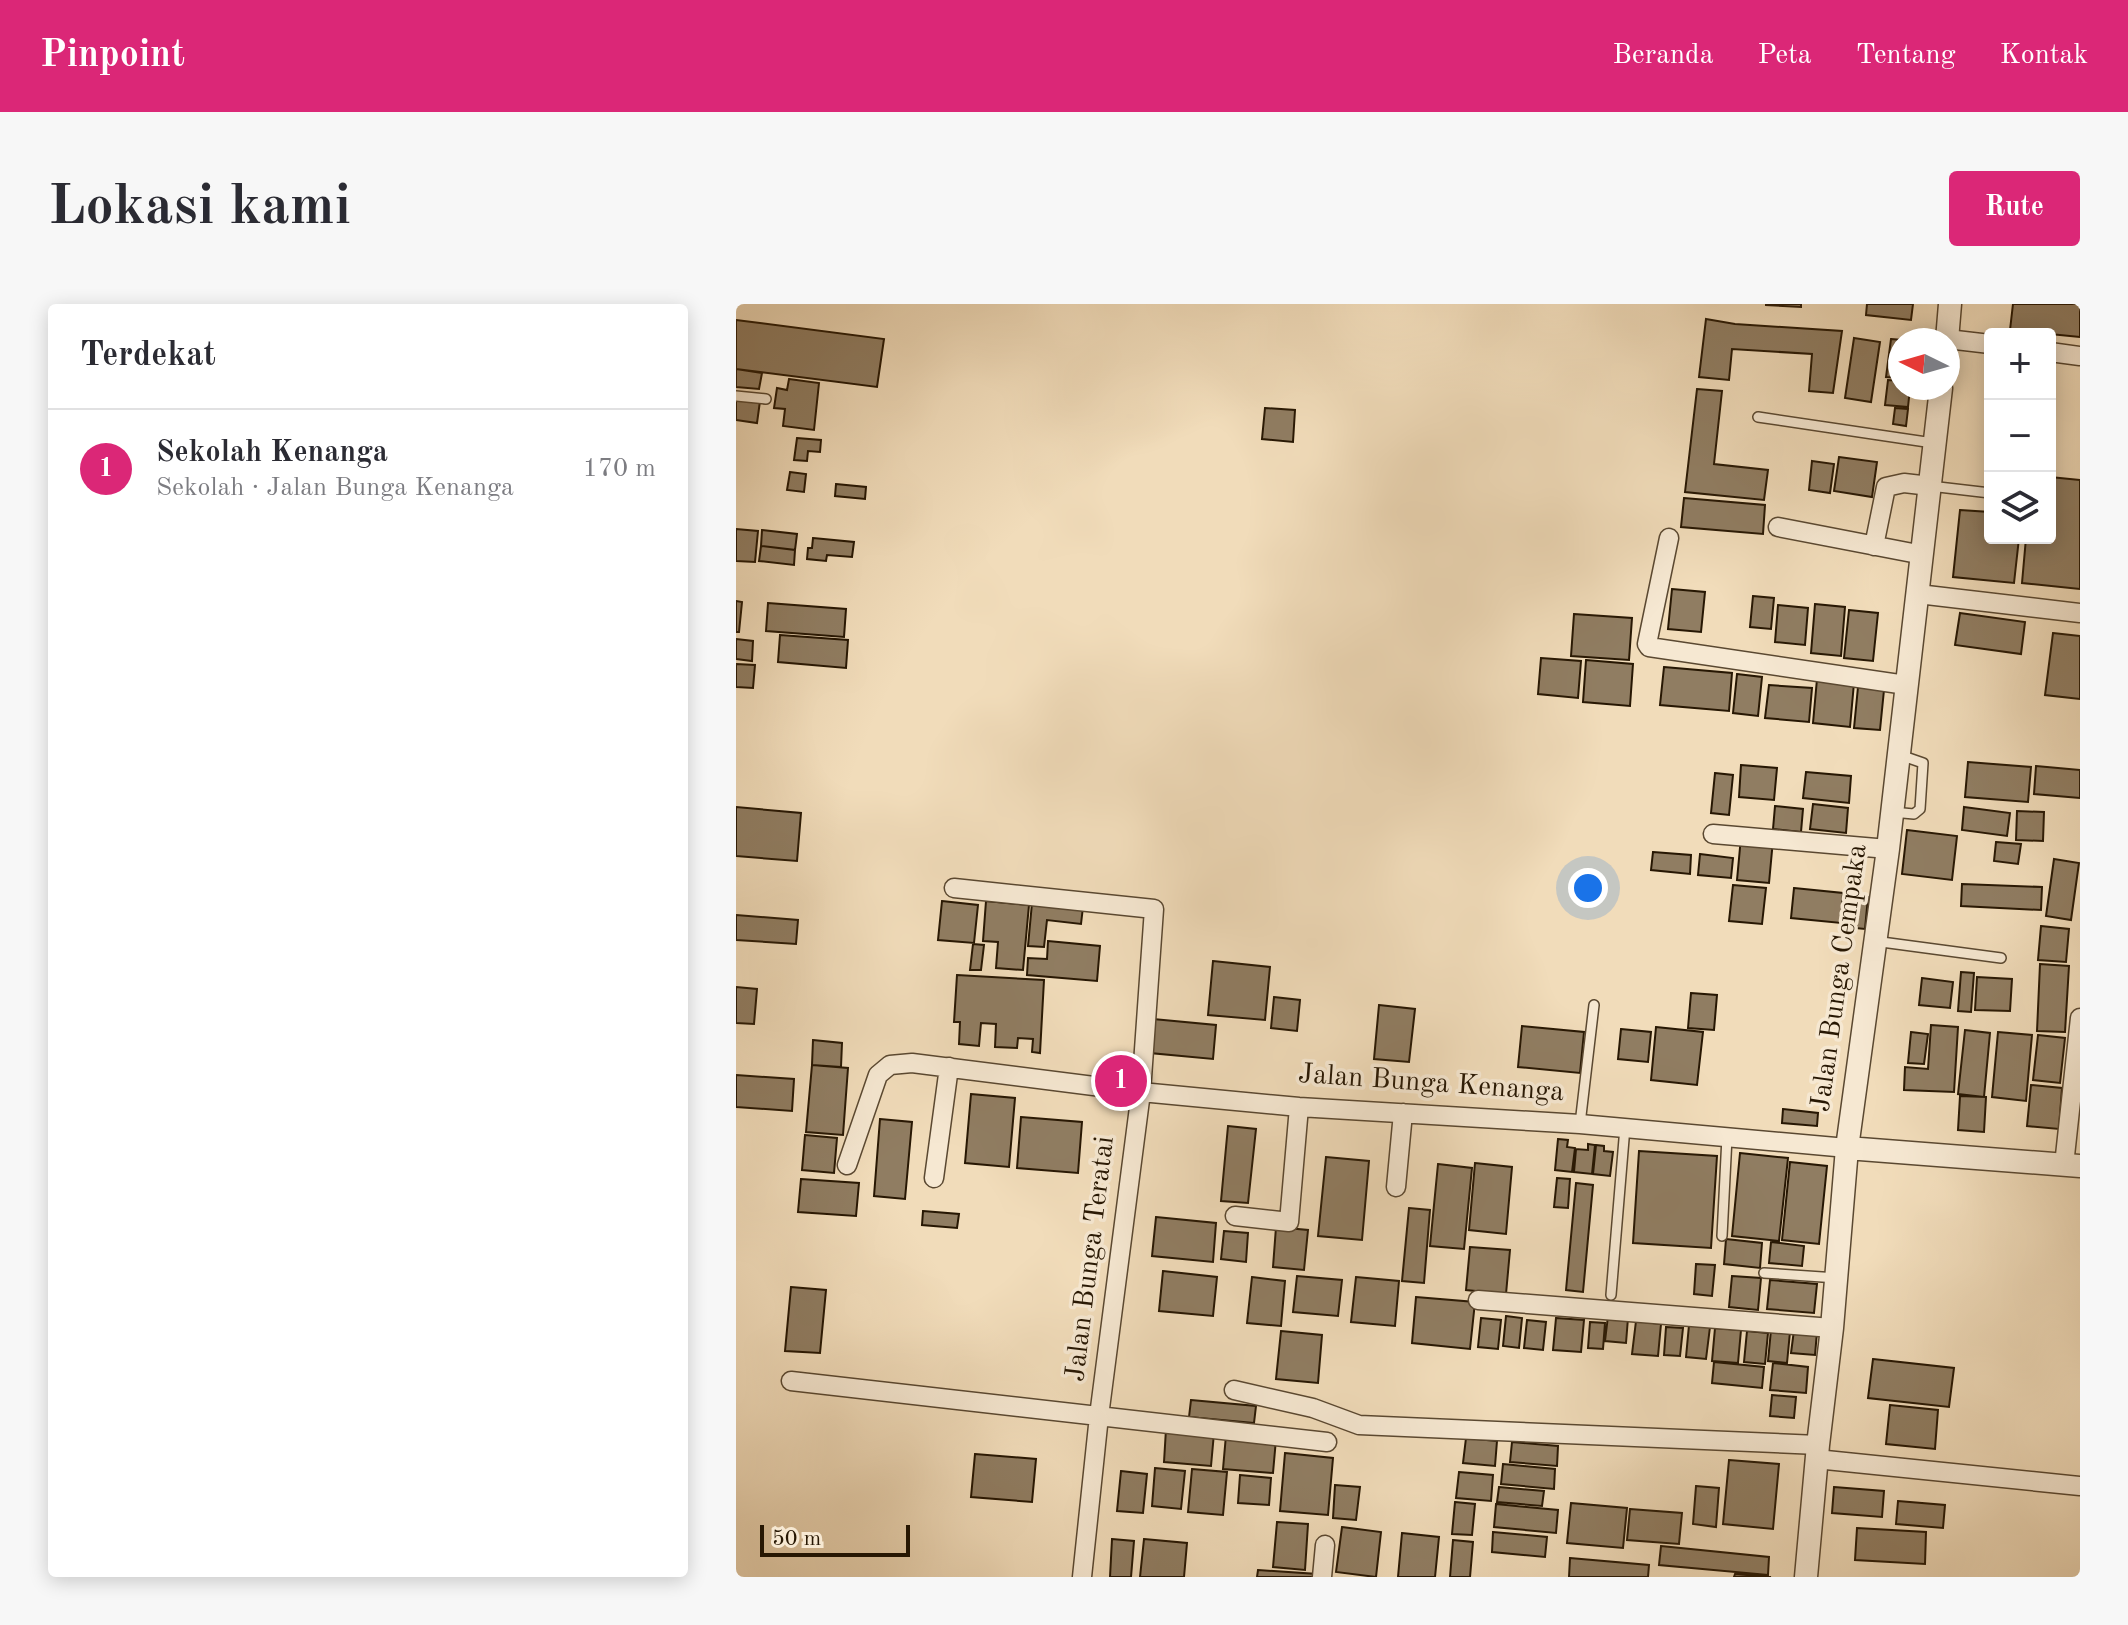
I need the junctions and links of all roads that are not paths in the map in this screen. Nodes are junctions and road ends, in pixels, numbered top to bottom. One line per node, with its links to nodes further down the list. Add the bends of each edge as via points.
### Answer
1 (1950, 304): 2 (street)
2 (1948, 328)
3 (1960, 341): 4 (street)
4 (1984, 343)
5 (2056, 353): 6 (street)
6 (2080, 356)
7 (736, 396): 8 (lane)
8 (766, 399)
9 (1940, 400): 11 (street, Jalan Bunga Cempaka)
10 (1758, 417): 11 (lane)
11 (1935, 443): 12 (street, Jalan Bunga Cempaka)
12 (1930, 486): 13 (lane); 16 (street, via 1886,487); 17 (street, Jalan Bunga Cempaka)
13 (1984, 492)
14 (1778, 527): 16 (street)
15 (1669, 538): 20 (street, via 1649,647)
16 (1874, 546): 17 (street)
17 (1923, 555): 18 (street, Jalan Bunga Cempaka)
18 (1918, 594): 19 (street); 20 (street, Jalan Bunga Cempaka)
19 (2080, 613)
20 (1906, 685): 22 (street, Jalan Bunga Cempaka)
21 (1713, 834): 22 (street)
22 (1888, 849): 24 (street, Jalan Bunga Cempaka)
23 (954, 888): 29 (street, Jalan Bunga Teratai, via 1154,909)
24 (1874, 941): 25 (lane); 35 (street, Jalan Bunga Cempaka)
25 (2001, 958)
26 (1594, 1005): 32 (lane)
27 (2080, 1018): 37 (street)
28 (949, 1067): 29 (street, Jalan Bunga Kenanga); 36 (street, Jalan Bunga Kenanga, via 890,1065 878,1075); 38 (street)
29 (1141, 1092): 30 (street, Jalan Bunga Kenanga); 49 (street, Jalan Bunga Teratai)
30 (1299, 1107): 31 (street, Jalan Bunga Kenanga); 40 (street, via 1289,1222)
31 (1403, 1113): 32 (street, Jalan Bunga Kenanga); 39 (street)
32 (1580, 1124): 33 (street, Jalan Bunga Kenanga)
33 (1625, 1127): 34 (street, Jalan Bunga Kenanga); 44 (lane)
34 (1727, 1137): 35 (street, Jalan Bunga Kenanga); 41 (lane)
35 (1847, 1148): 37 (street, Jalan Bunga Kenanga); 43 (street, Jalan Bunga Cempaka)
36 (847, 1165)
37 (2072, 1165)
38 (934, 1178)
39 (1396, 1187)
40 (1235, 1216)
41 (1722, 1236)
42 (1764, 1273): 43 (lane)
43 (1837, 1278): 46 (street, Jalan Bunga Cempaka)
44 (1611, 1295)
45 (1478, 1300): 46 (street)
46 (1832, 1328): 51 (street, Jalan Bunga Cempaka)
47 (791, 1381): 49 (street)
48 (1234, 1390): 51 (street, via 1359,1425)
49 (1099, 1416): 50 (street); 54 (street, Jalan Bunga Teratai)
50 (1327, 1442)
51 (1817, 1452): 52 (street); 56 (street, Jalan Bunga Cempaka)
52 (2080, 1486)
53 (1325, 1545): 55 (street)
54 (1082, 1577)
55 (1322, 1577)
56 (1806, 1577)

